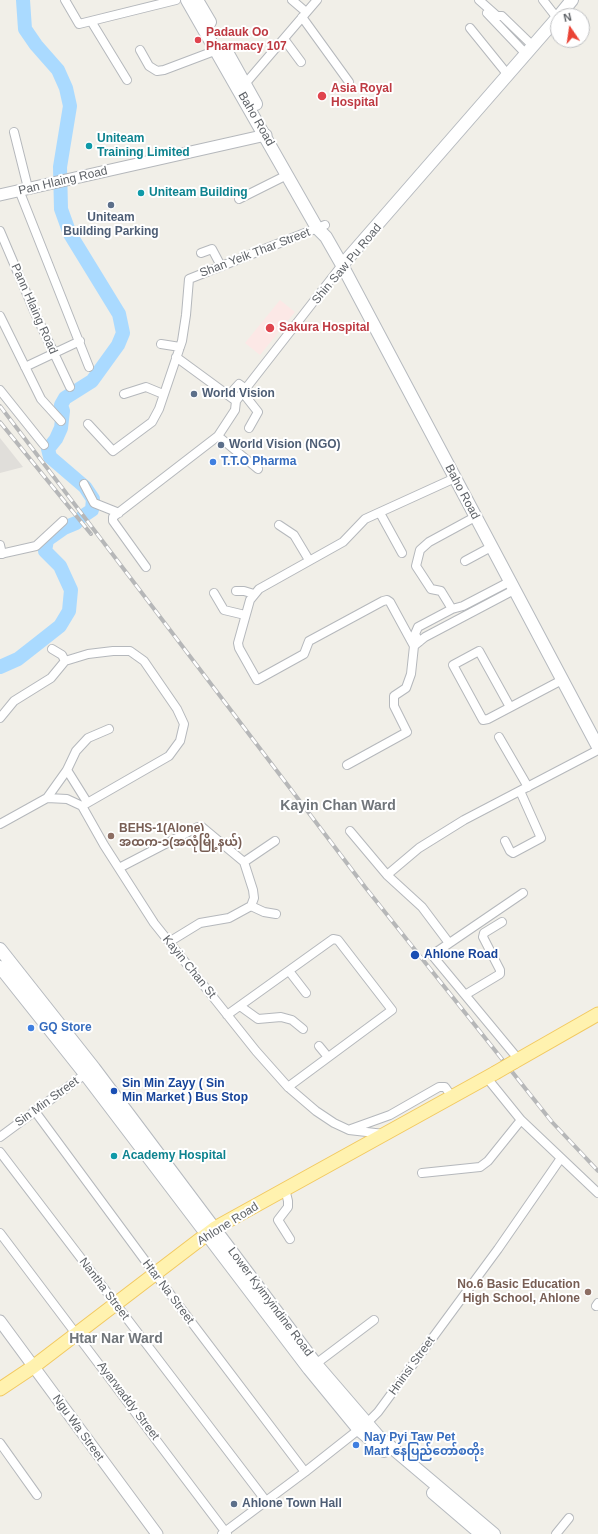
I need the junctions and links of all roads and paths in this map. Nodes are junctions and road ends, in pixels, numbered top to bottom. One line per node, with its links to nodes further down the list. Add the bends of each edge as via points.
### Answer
1 (65, 0): 14 (street, via 79,24)
2 (176, 0): 14 (street)
3 (187, 0): 19 (main road, Baho Road)
4 (197, 0): 25 (main road, Baho Road)
5 (292, 0): 13 (street)
6 (317, 0): 13 (street)
7 (479, 0): 20 (street, via 497,16 502,16)
8 (543, 0): 10 (street)
9 (572, 0): 11 (main road, Shin Saw Pu Road)
10 (550, 8)
11 (565, 8)
12 (486, 13): 20 (street)
13 (304, 14): 17 (street); 24 (street)
14 (91, 21): 23 (street)
15 (550, 26): 20 (main road, Shin Saw Pu Road)
16 (470, 28): 22 (street)
17 (284, 39): 21 (street); 25 (street)
18 (140, 50): 19 (street, via 149,66 157,71)
19 (217, 50): 27 (main road, Baho Road)
20 (530, 50): 22 (main road, Shin Saw Pu Road)
21 (301, 62)
22 (508, 75): 35 (main road, Shin Saw Pu Road)
23 (127, 80)
24 (349, 82)
25 (245, 84): 32 (main road, Baho Road)
26 (14, 132): 29 (street)
27 (266, 135): 28 (main road, Baho Road); 29 (street, Pan Hlaing Road)
28 (286, 175): 31 (street); 32 (main road, Baho Road)
29 (24, 189): 30 (street, Pan Hlaing Road); 38 (street)
30 (0, 194)
31 (239, 199)
32 (323, 230): 35 (main road, Baho Road); 36 (street, Shan Yeik Thar Street)
33 (0, 231): 41 (street, Pann Hlaing Road)
34 (201, 253): 36 (street, via 212,249)
35 (342, 265): 47 (street, Shin Saw Pu Road); 58 (main road, Baho Road)
36 (221, 266): 40 (street, Shan Yeik Thar Street, via 188,279 186,315)
37 (0, 316): 43 (street)
38 (80, 341): 41 (street); 44 (street)
39 (161, 344): 40 (street)
40 (180, 347): 42 (street, Shan Yeik Thar Street)
41 (53, 353): 43 (street); 45 (street, Pann Hlaing Road)
42 (176, 358): 49 (street, Shan Yeik Thar Street); 50 (street)
43 (25, 367): 52 (street, via 41,399)
44 (89, 367)
45 (70, 387)
46 (0, 390): 56 (street)
47 (244, 391): 50 (street, via 239,384); 51 (street, Shin Saw Pu Road); 54 (street, via 258,412)
48 (124, 394): 49 (street, via 146,387)
49 (163, 394): 53 (street, Shan Yeik Thar Street, via 152,422 115,450 111,451)
50 (228, 395): 51 (street)
51 (236, 402): 55 (street, Shin Saw Pu Road, via 235,410)
52 (61, 421)
53 (88, 424)
54 (249, 428)
55 (218, 436): 57 (street); 60 (street, Shin Saw Pu Road)
56 (44, 446)
57 (258, 469)
58 (454, 478): 61 (street); 62 (main road, Baho Road)
59 (84, 484): 60 (street, via 94,503)
60 (119, 513): 71 (street, via 113,517 113,521)
61 (380, 513): 67 (street); 69 (street, via 365,519 343,542)
62 (475, 517): 66 (main road, Baho Road); 76 (street, via 428,542 420,550 416,566 431,589 441,591)
63 (63, 521): 68 (street, via 36,546)
64 (279, 525): 69 (street, via 294,535)
65 (0, 545): 68 (street)
66 (491, 547): 70 (street); 72 (main road, Baho Road)
67 (402, 553)
68 (1, 554)
69 (309, 560): 75 (street)
70 (465, 561)
71 (146, 567)
72 (511, 586): 76 (street); 78 (street); 81 (main road, Baho Road)
73 (236, 591): 75 (street)
74 (214, 593): 77 (street, via 224,610)
75 (254, 594): 77 (street)
76 (452, 609): 78 (street, via 418,628 415,634)
77 (245, 615): 78 (street, via 238,638 239,648 258,680 304,654 309,641 387,600)
78 (416, 644): 88 (street, via 412,674 406,688 394,696 394,706 407,732)
79 (52, 649): 80 (street, via 62,655)
80 (65, 661): 83 (street, via 51,678 14,701); 93 (street, via 88,654 130,651 144,661 177,709 184,724 180,740 169,756)
81 (562, 680): 82 (street); 86 (main road, Baho Road)
82 (510, 707): 82 (street, via 483,720 453,665 479,651)
83 (0, 718)
84 (109, 729): 89 (street, via 88,738 76,751)
85 (499, 737): 90 (street)
86 (598, 747)
87 (598, 750): 90 (street)
88 (347, 765)
89 (67, 770): 92 (street); 93 (street, Kayin Chan St)
90 (528, 787): 91 (street)
91 (520, 791): 97 (street, via 541,838 513,853); 100 (street, via 464,820 419,848)
92 (47, 798): 93 (street); 94 (street)
93 (84, 804): 99 (street, Kayin Chan St)
94 (0, 824)
95 (350, 831): 100 (street)
96 (275, 841): 98 (street)
97 (506, 841)
98 (244, 862): 99 (street, via 202,827 198,827); 102 (street, via 253,890)
99 (119, 868): 105 (street, Kayin Chan St)
100 (387, 875): 106 (street, via 422,908)
101 (523, 892): 106 (street)
102 (251, 906): 103 (street); 105 (street, via 229,918 200,923)
103 (276, 914)
104 (502, 922): 111 (street, via 484,933 483,937 500,974)
105 (169, 942): 115 (street, Kayin Chan St)
106 (449, 943): 111 (street, via 432,955)
107 (0, 949): 112 (main road, Lower Kyimyindine Road)
108 (0, 967): 112 (main road, Lower Kyimyindine Road)
109 (289, 971): 110 (street); 113 (street); 118 (street, via 336,938 392,1010)
110 (306, 993)
111 (465, 995): 119 (street)
112 (37, 1006): 120 (main road, Lower Kyimyindine Road)
113 (240, 1006): 115 (street); 116 (street, via 258,1019 281,1017 292,1020)
114 (598, 1014): 119 (main road, Ahlone Road)
115 (227, 1015): 122 (street, Kayin Chan St)
116 (303, 1029)
117 (319, 1046): 118 (street)
118 (328, 1058): 122 (street)
119 (516, 1061): 121 (main road, Ahlone Road, bridge)
120 (90, 1071): 124 (street, Sin Min Street); 134 (main road, Lower Kyimyindine Road)
121 (491, 1075): 123 (main road, Ahlone Road); 125 (street)
122 (288, 1087): 126 (street, Kayin Chan St, via 326,1118)
123 (452, 1097): 126 (street, via 445,1087 439,1087 390,1115); 127 (main road, Ahlone Road)
124 (34, 1110): 128 (street, Sin Min Street); 137 (street, Htar Na Street)
125 (521, 1120): 130 (street); 131 (street, via 488,1161 480,1167)
126 (349, 1130): 127 (street)
127 (384, 1134): 132 (main road, Ahlone Road)
128 (0, 1137)
129 (0, 1152): 138 (street, Nantha Street)
130 (561, 1158): 133 (street); 145 (street, Hninsi Street, via 498,1249 378,1412)
131 (422, 1173)
132 (285, 1189): 134 (main road, Ahlone Road); 136 (street, via 288,1207 278,1220)
133 (598, 1193)
134 (211, 1232): 137 (main road, Ahlone Road); 142 (main road, Lower Kyimyindine Road)
135 (0, 1233): 141 (street, Ayarwaddy Street)
136 (290, 1238)
137 (155, 1274): 138 (main road, Ahlone Road); 147 (street, Htar Na Street)
138 (115, 1304): 141 (main road, Ahlone Road); 150 (street, Nantha Street)
139 (374, 1320): 142 (street)
140 (0, 1321): 143 (street, Ngu Wa Street)
141 (76, 1334): 143 (main road, Ahlone Road); 152 (street, Ayarwaddy Street)
142 (313, 1366): 145 (main road, Lower Kyimyindine Road)
143 (33, 1367): 144 (main road, Ahlone Road); 153 (street, Ngu Wa Street)
144 (0, 1388)
145 (363, 1426): 147 (street, Hninsi Street); 148 (main road, Lower Kyimyindine Road, via 378,1436)
146 (0, 1443): 149 (street)
147 (305, 1472): 150 (street, Hninsi Street)
148 (434, 1489): 154 (main road, Lower Kyimyindine Road); 155 (main road, Lower Kyimyindine Road)
149 (37, 1495)
150 (266, 1501): 152 (street, Hninsi Street)
151 (568, 1518): 156 (street)
152 (224, 1533)
153 (157, 1534)
154 (481, 1534)
155 (494, 1534)
156 (556, 1534)

